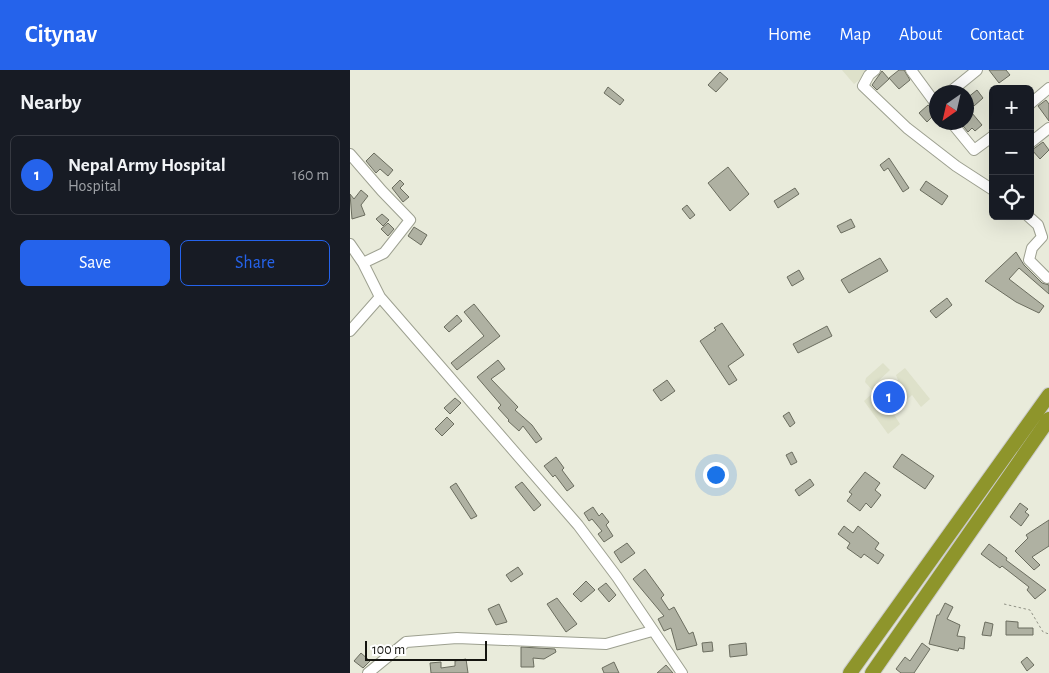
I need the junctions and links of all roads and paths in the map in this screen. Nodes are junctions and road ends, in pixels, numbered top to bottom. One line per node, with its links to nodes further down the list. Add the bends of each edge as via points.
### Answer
1 (875, 70): 13 (street, via 863,86 907,128)
2 (911, 70): 6 (street)
3 (977, 70): 4 (street)
4 (959, 85)
5 (1049, 88): 7 (street)
6 (929, 94)
7 (1034, 101)
8 (1049, 128): 11 (street)
9 (958, 130): 10 (street, via 974,150)
10 (989, 139)
11 (1034, 140)
12 (350, 154): 16 (street, via 410,220 384,253)
13 (989, 187)
14 (1032, 220): 17 (street, via 1042,237 1032,248 1030,260)
15 (350, 244): 16 (street)
16 (363, 262): 18 (street)
17 (1046, 278)
18 (380, 297): 19 (street); 23 (street, via 578,525)
19 (350, 331)
20 (1049, 395): 27 (highway)
21 (1049, 419): 28 (highway)
22 (1004, 604): 24 (path, via 1030,610 1043,632)
23 (652, 631): 25 (street, via 606,644 457,638 406,642); 26 (street)
24 (1049, 634)
25 (368, 673)
26 (682, 673)
27 (850, 673)
28 (872, 673)

